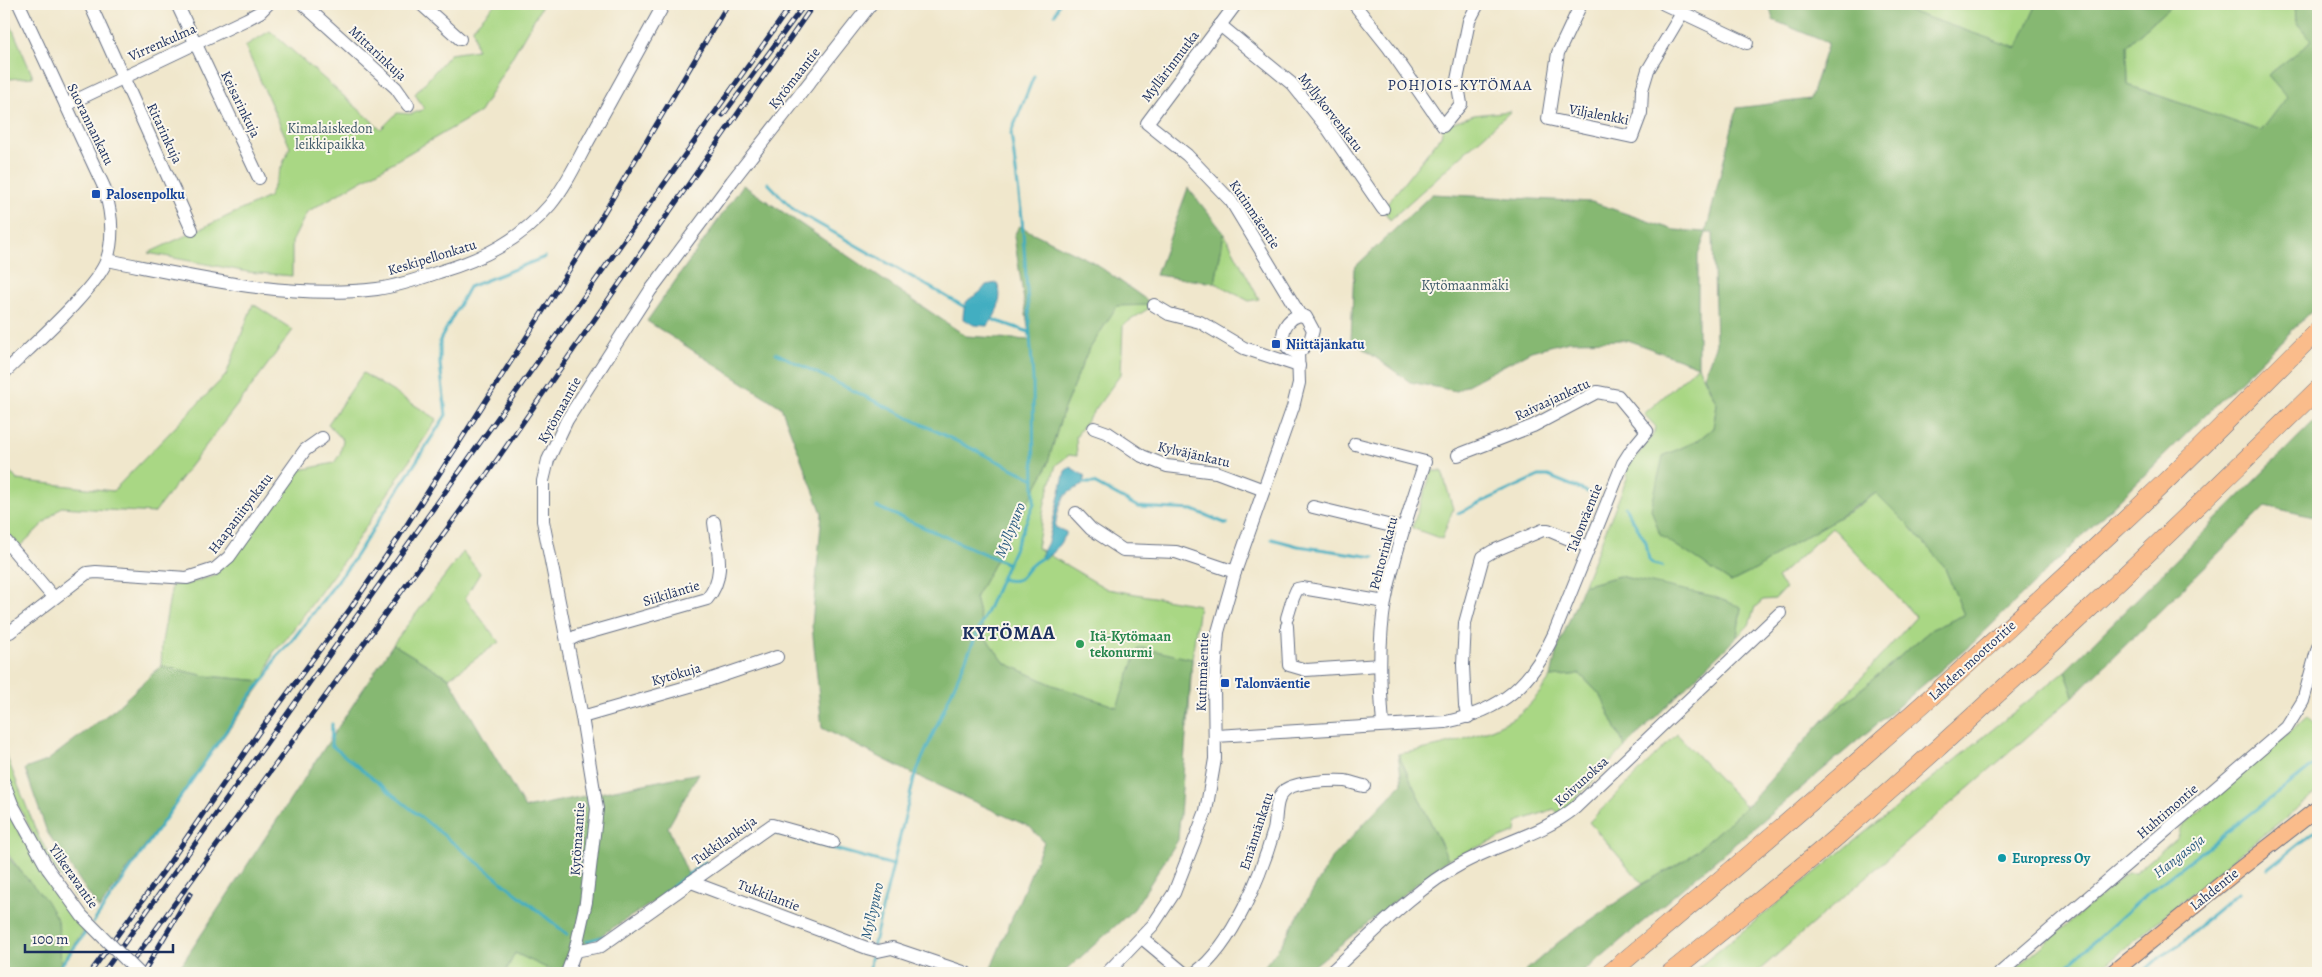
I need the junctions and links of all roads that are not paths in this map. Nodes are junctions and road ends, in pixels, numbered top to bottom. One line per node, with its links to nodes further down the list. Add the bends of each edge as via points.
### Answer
1 (19, 4): 20 (street, Suorannankatu)
2 (90, 4): 19 (street, Ritarinkuja)
3 (177, 4): 18 (street, Keisarinkuja)
4 (268, 4): 18 (street, Virrenkulma, via 260,12)
5 (304, 4): 21 (street, Mittarinkuja, via 396,88)
6 (421, 4): 16 (street)
7 (664, 4): 26 (street, Keskipellonkatu, via 551,204 519,236 470,263 378,288 332,292 284,290)
8 (871, 4): 50 (street, Kytömaantie, via 650,291 567,420 548,460 543,482 543,521)
9 (1236, 4): 15 (street, Myllärinmutka)
10 (1354, 4): 11 (street, via 1443,126 1461,104 1457,80 1470,21)
11 (1478, 4)
12 (1581, 4): 14 (street, Viljalenkki, via 1558,53 1548,119 1632,137 1641,113 1642,90 1648,70)
13 (1664, 4): 14 (street)
14 (1682, 13): 17 (street)
15 (1220, 25): 22 (street, Myllärinmutka); 24 (street, Myllykorvenkatu, via 1292,84 1328,129)
16 (460, 39)
17 (1747, 43)
18 (195, 44): 19 (street, Virrenkulma); 23 (street, Keisarinkuja)
19 (122, 76): 20 (street, Virrenkulma); 25 (street, Ritarinkuja)
20 (66, 105): 26 (street, Suorannankatu, via 111,208 112,231)
21 (408, 105)
22 (1147, 122): 28 (street, Kutinmäentie, via 1187,155 1232,201)
23 (259, 178)
24 (1383, 210)
25 (192, 230)
26 (107, 260): 31 (street, Suorannankatu, via 83,293)
27 (1154, 305): 30 (street, via 1169,314 1200,322 1244,348)
28 (1300, 315): 30 (street, Kutinmäentie, via 1306,317 1313,330); 30 (street, via 1286,325 1283,334 1288,349)
29 (2318, 330): 72 (highway, Lahden moottoritie, via 2114,531 1980,653 1803,810)
30 (1298, 360): 38 (street, Kutinmäentie, via 1299,383)
31 (4, 373)
32 (2318, 389): 73 (highway, via 2175,529 2001,690 1839,835)
33 (1094, 428): 38 (street, Kylväjänkatu, via 1108,433 1142,456 1167,466 1216,472)
34 (1647, 430): 37 (street, Raivaajankatu, via 1618,396 1597,392 1533,426); 44 (street, Talonväentie, via 1623,463)
35 (322, 438): 46 (street, Haapaniitynkatu, via 305,450 229,557 215,569 186,578 87,573)
36 (1355, 444): 42 (street, Pehtorinkatu, via 1425,462)
37 (1458, 455)
38 (1264, 490): 45 (street, Kutinmäentie)
39 (1313, 507): 42 (street)
40 (1076, 512): 45 (street, via 1091,529 1123,550 1176,552)
41 (714, 522): 50 (street, Siikiläntie, via 720,576 716,589 707,599)
42 (1404, 529): 47 (street, Pehtorinkatu)
43 (4, 539): 46 (street)
44 (1588, 547): 55 (street, Talonväentie, via 1544,657 1504,700); 55 (street, via 1543,530 1483,558 1464,623 1462,665)
45 (1235, 572): 57 (street, Kutinmäentie, via 1215,645)
46 (54, 598): 49 (street, Haapaniitynkatu)
47 (1386, 602): 53 (street, Pehtorinkatu); 53 (street, via 1302,588 1292,598 1287,622 1289,665 1306,670)
48 (1780, 613): 71 (street, Koivunoksa, via 1560,820 1478,855 1437,877)
49 (10, 632)
50 (567, 641): 54 (street, Kytömaantie)
51 (2318, 647): 74 (street, Huhtimontie, via 2303,701 2287,727)
52 (777, 656): 54 (street, Kytökuja, via 697,684)
53 (1380, 665): 56 (street, Pehtorinkatu)
54 (582, 717): 64 (street, Kytömaantie, via 597,809 586,902)
55 (1468, 717): 56 (street, Talonväentie, via 1446,722)
56 (1384, 725): 57 (street, Talonväentie)
57 (1216, 736): 63 (street, Kutinmäentie, via 1206,811 1188,861 1174,893)
58 (4, 783): 65 (street, Ylikeravantie, bridge, via 48,869 82,916)
59 (1364, 786): 70 (street, Emännänkatu, via 1345,781 1300,784 1286,790 1278,802 1262,867 1243,909 1208,964)
60 (2318, 808): 75 (main road, Lahdentie)
61 (832, 842): 62 (street, Tukkilankuja, via 772,825)
62 (691, 882): 64 (street, via 601,946); 67 (street, Tukkilantie, via 873,950 892,948)
63 (1142, 938): 68 (street, Kutinmäentie); 69 (street)
64 (575, 951): 66 (street, Kytömaantie)
65 (139, 973)
66 (567, 973)
67 (966, 973)
68 (1107, 973)
69 (1184, 973)
70 (1195, 973)
71 (1330, 973)
72 (1610, 973)
73 (1670, 973)
74 (2000, 973)
75 (2112, 973)

